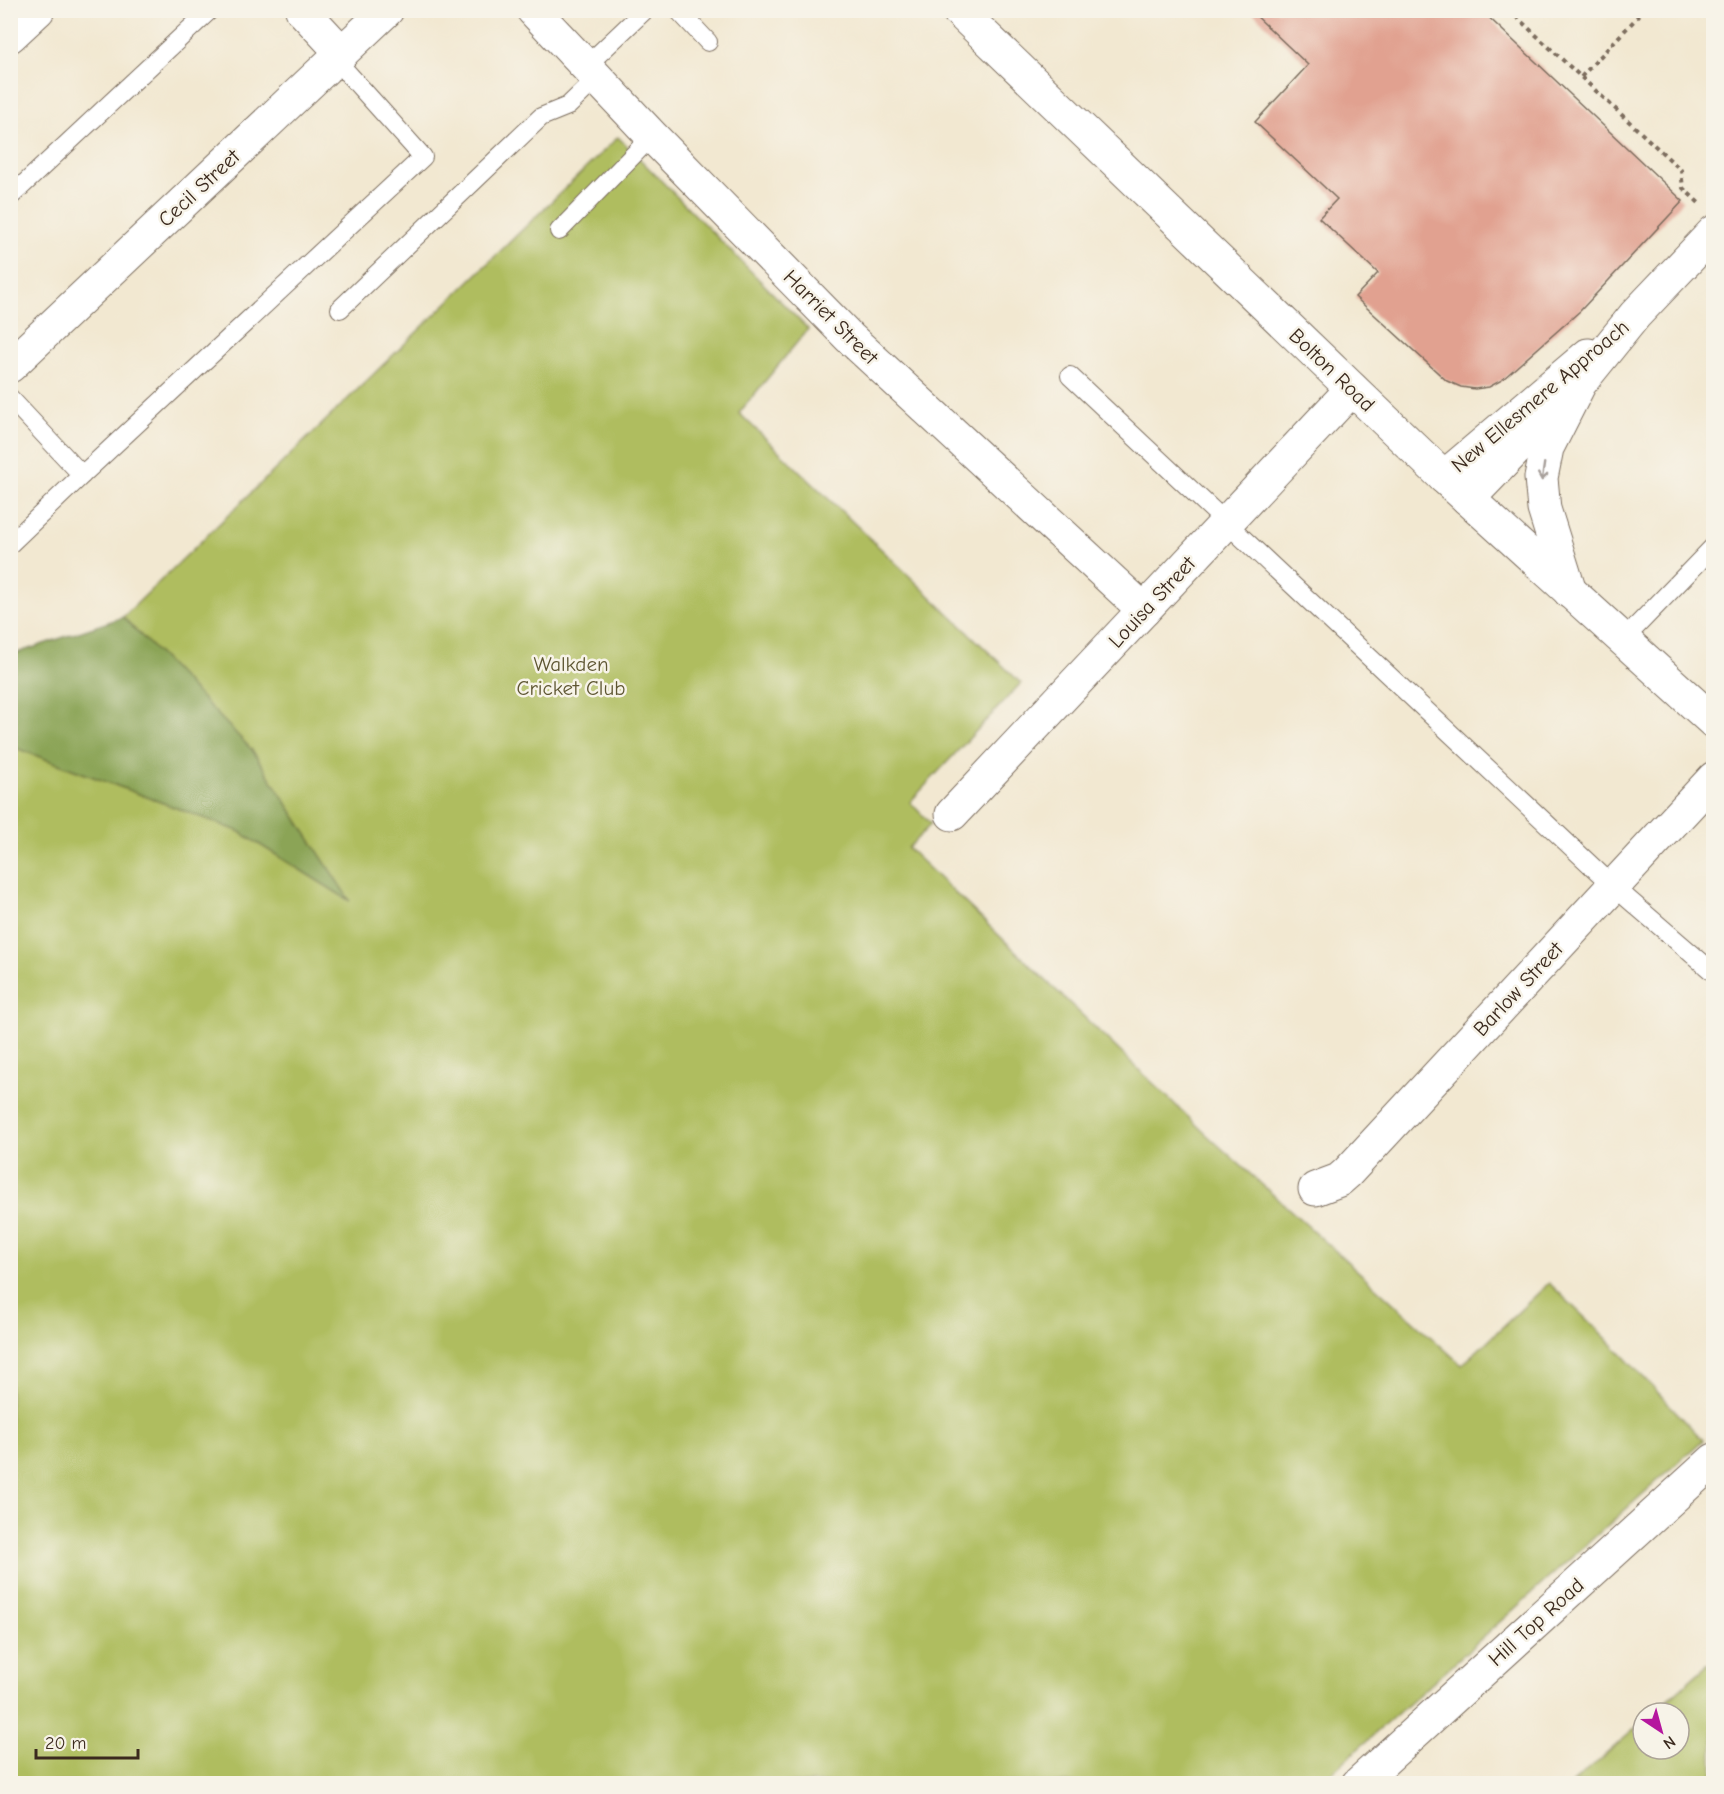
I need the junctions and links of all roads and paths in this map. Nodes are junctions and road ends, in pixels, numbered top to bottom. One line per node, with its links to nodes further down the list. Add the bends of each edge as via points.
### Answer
1 (38, 10): 11 (street)
2 (210, 10): 17 (lane)
3 (302, 10): 13 (street)
4 (387, 10): 13 (street, Cecil Street)
5 (533, 10): 14 (street, Harriet Street)
6 (645, 10): 14 (lane)
7 (678, 10): 12 (lane)
8 (958, 10): 25 (street, Bolton Road)
9 (1509, 10): 15 (path)
10 (1644, 10): 15 (path)
11 (10, 36)
12 (708, 42)
13 (338, 56): 22 (street, Cecil Street); 27 (lane, via 423,157)
14 (591, 72): 16 (street, Harriet Street); 20 (lane, via 568,106 541,117)
15 (1581, 77): 18 (path, via 1681,170 1683,188)
16 (652, 136): 19 (lane); 34 (street, Harriet Street, via 850,338)
17 (10, 197)
18 (1710, 221): 21 (street, New Ellesmere Approach)
19 (559, 231)
20 (340, 309)
21 (1635, 315): 24 (street, New Ellesmere Approach); 28 (street, New Ellesmere Approach)
22 (10, 366)
23 (1070, 376): 30 (lane)
24 (1580, 383): 29 (street, New Ellesmere Approach); 33 (street, New Ellesmere Approach, one-way to 33, via 1547,448 1541,478 1544,509)
25 (1352, 389): 28 (street, Bolton Road); 30 (street, Louisa Street)
26 (10, 398): 27 (lane)
27 (82, 475): 31 (lane)
28 (1444, 477): 29 (street, Bolton Road)
29 (1468, 499): 33 (street, Bolton Road)
30 (1225, 524): 34 (street, Louisa Street); 39 (lane)
31 (10, 544)
32 (1713, 546): 35 (lane)
33 (1570, 592): 35 (street, Bolton Road)
34 (1144, 610): 38 (street, Louisa Street)
35 (1623, 640): 36 (street, Bolton Road)
36 (1713, 722)
37 (1713, 778): 39 (street, Barlow Street)
38 (952, 814)
39 (1613, 886): 40 (lane); 41 (street, Barlow Street, via 1347,1173)
40 (1713, 973)
41 (1315, 1189)
42 (1713, 1461): 43 (street, Hill Top Road)
43 (1358, 1784)

